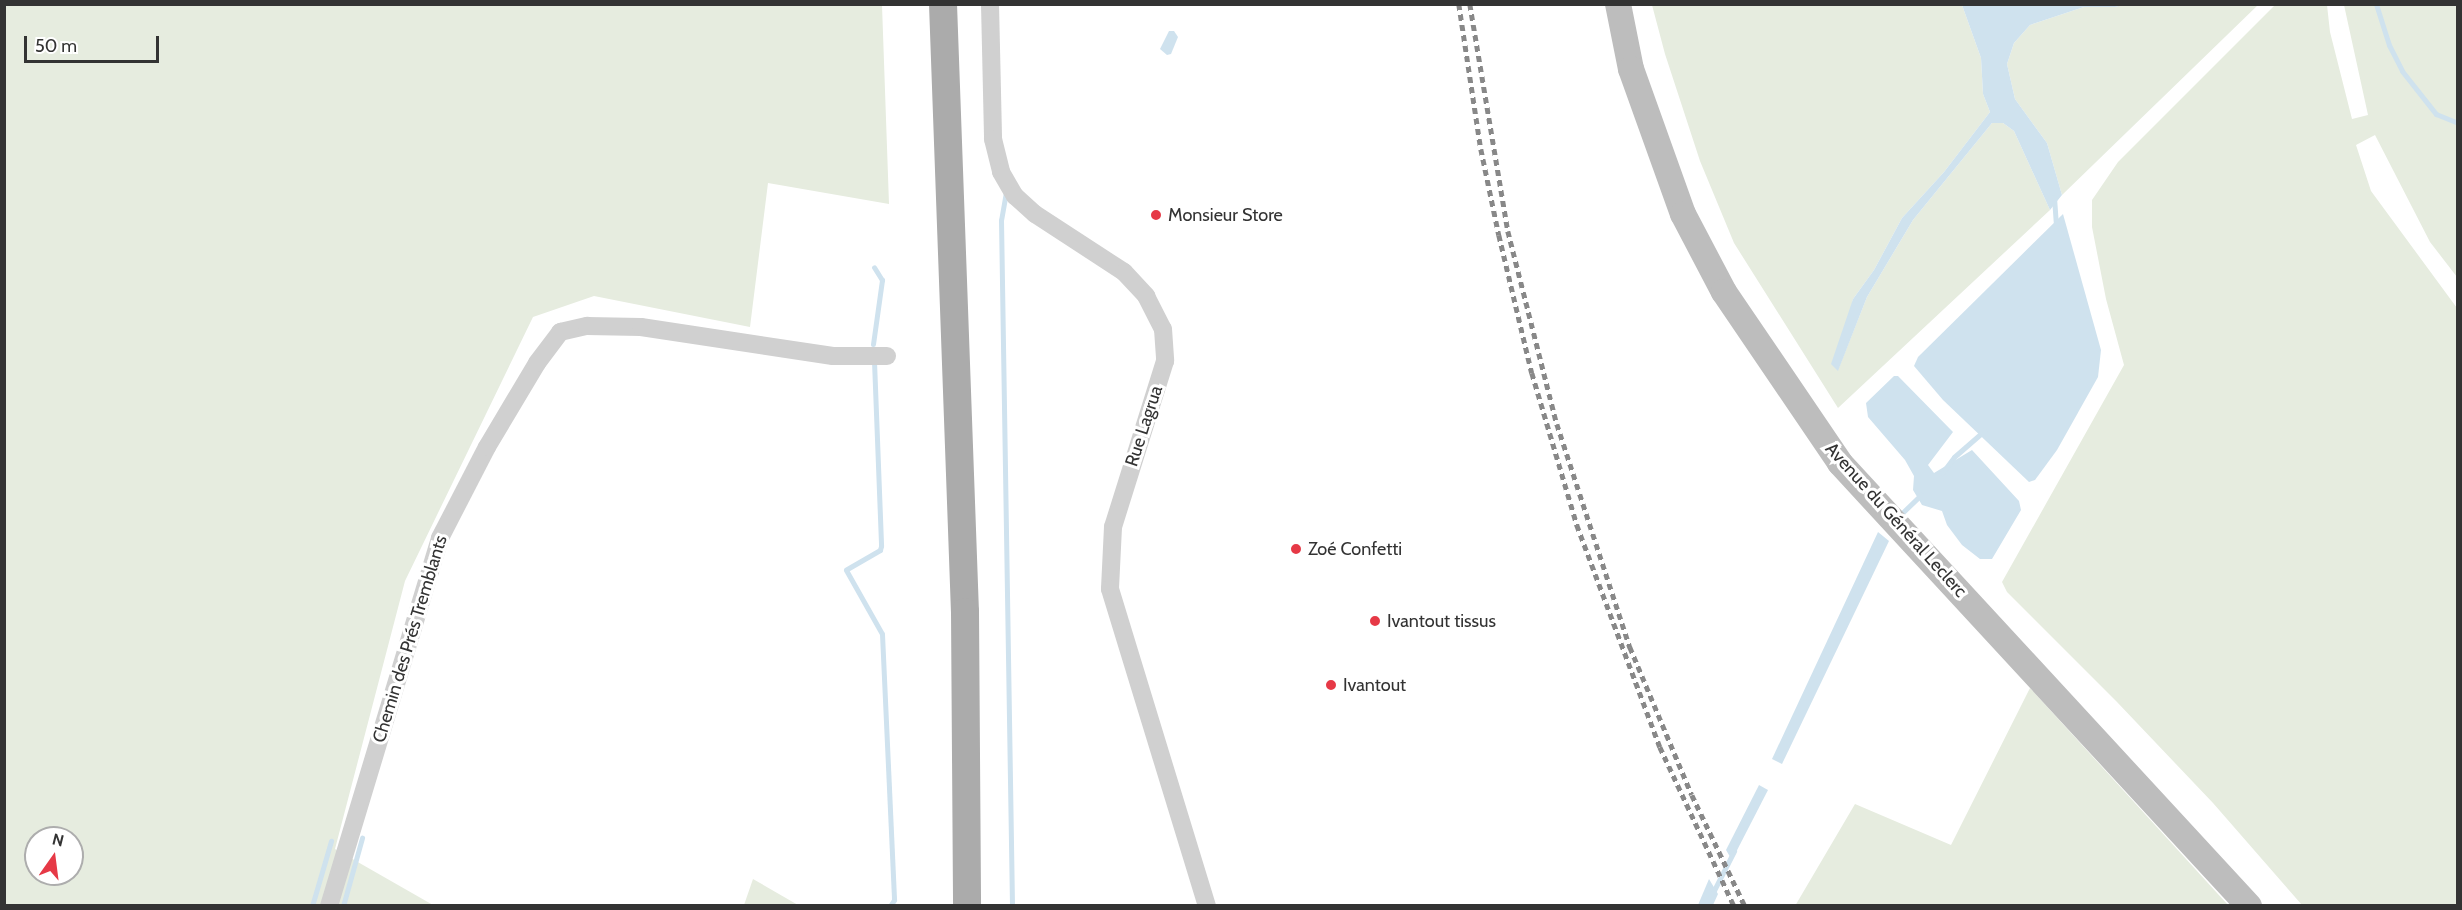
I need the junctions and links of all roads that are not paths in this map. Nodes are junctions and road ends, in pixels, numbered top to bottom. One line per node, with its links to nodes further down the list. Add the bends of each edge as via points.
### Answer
1 (943, 4): 6 (main road, via 965,612)
2 (990, 4): 7 (street, Rue Lagrua, via 993,138 1001,172 1015,196 1035,214 1124,273 1146,297 1163,329 1165,361 1113,527 1110,589)
3 (1618, 4): 8 (main road, Avenue du Général Leclerc, via 1631,69 1683,214 1724,292 1833,454)
4 (887, 356): 5 (street, Chemin des Prés Tremblants, via 833,356 641,327 587,326 560,332 486,447 440,538)
5 (328, 906)
6 (967, 906)
7 (1207, 906)
8 (2249, 906)

